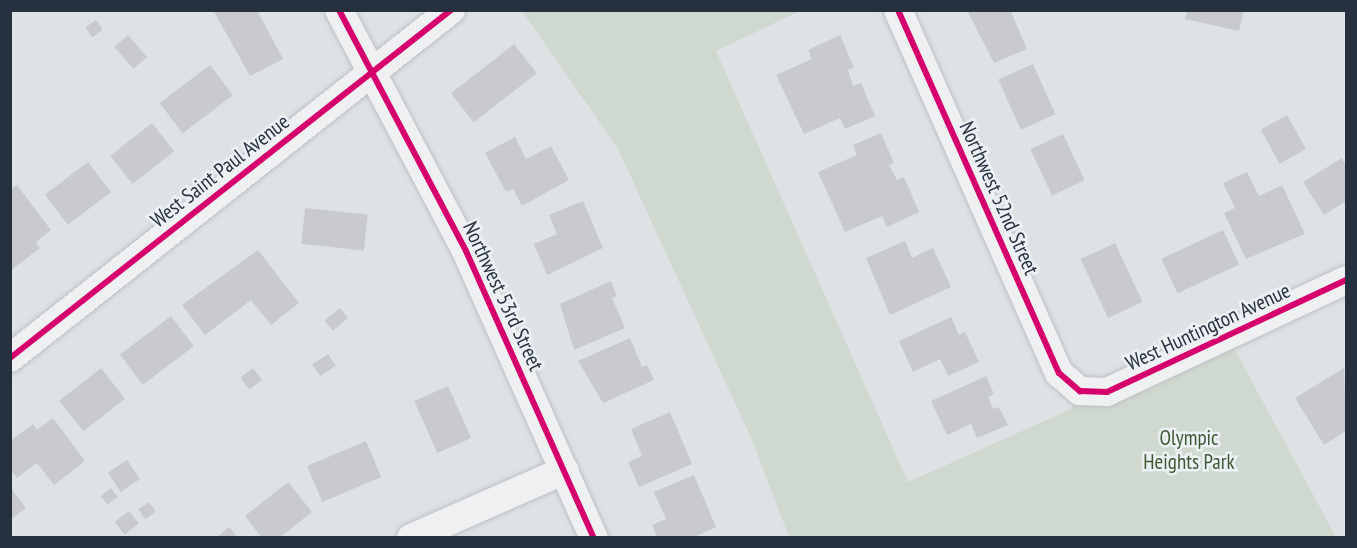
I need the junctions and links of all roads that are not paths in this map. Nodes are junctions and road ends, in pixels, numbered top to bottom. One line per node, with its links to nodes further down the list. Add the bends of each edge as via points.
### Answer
1 (339, 10): 4 (street, Northwest 53rd Street)
2 (451, 10): 4 (street, West Saint Paul Avenue)
3 (898, 10): 7 (street, Northwest 52nd Street, via 1059,373)
4 (372, 72): 6 (street, West Saint Paul Avenue); 8 (street, Northwest 53rd Street, via 466,251)
5 (1347, 280): 7 (street, West Huntington Avenue, via 1107,392)
6 (10, 358)
7 (1080, 391)
8 (565, 471): 9 (street); 10 (street, Northwest 53rd Street)
9 (411, 537)
10 (594, 537)

